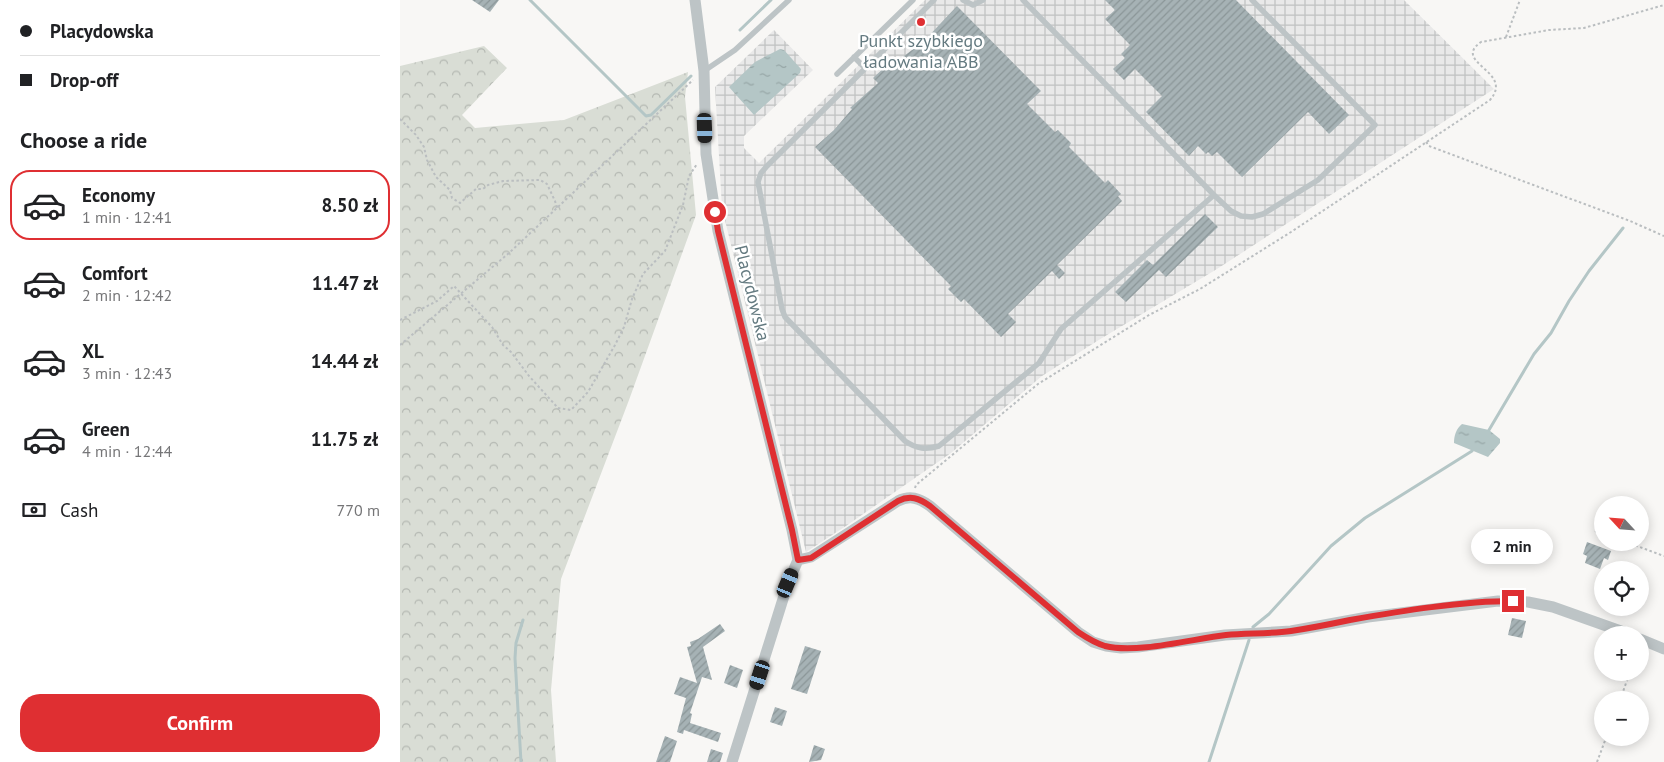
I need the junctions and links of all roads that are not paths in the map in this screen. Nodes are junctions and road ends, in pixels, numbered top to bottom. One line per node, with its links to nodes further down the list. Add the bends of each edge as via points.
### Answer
1 (694, 0): 11 (street, Placydowska)
2 (789, 0): 11 (lane, via 735,50)
3 (913, 0): 9 (lane)
4 (934, 0): 10 (lane)
5 (963, 0): 6 (lane, via 973,4)
6 (983, 0)
7 (1023, 0): 13 (lane)
8 (1252, 0): 13 (lane, via 1375,125 1318,180 1263,214 1241,216 1231,212)
9 (854, 57): 10 (lane); 12 (lane)
10 (865, 68): 13 (lane, via 767,166 758,182 759,191 785,317 899,434 921,449 939,446 1039,363 1061,329)
11 (704, 70): 14 (street, Placydowska, via 706,154 718,231)
12 (837, 74)
13 (1214, 195)
14 (798, 560): 15 (street, via 811,558 898,501 912,497 930,506 1078,632 1106,646 1138,647 1225,635 1291,631 1368,617 1498,601 1553,607); 18 (street)
15 (1607, 626)
16 (1649, 642): 17 (street)
17 (1664, 648)
18 (732, 762)

